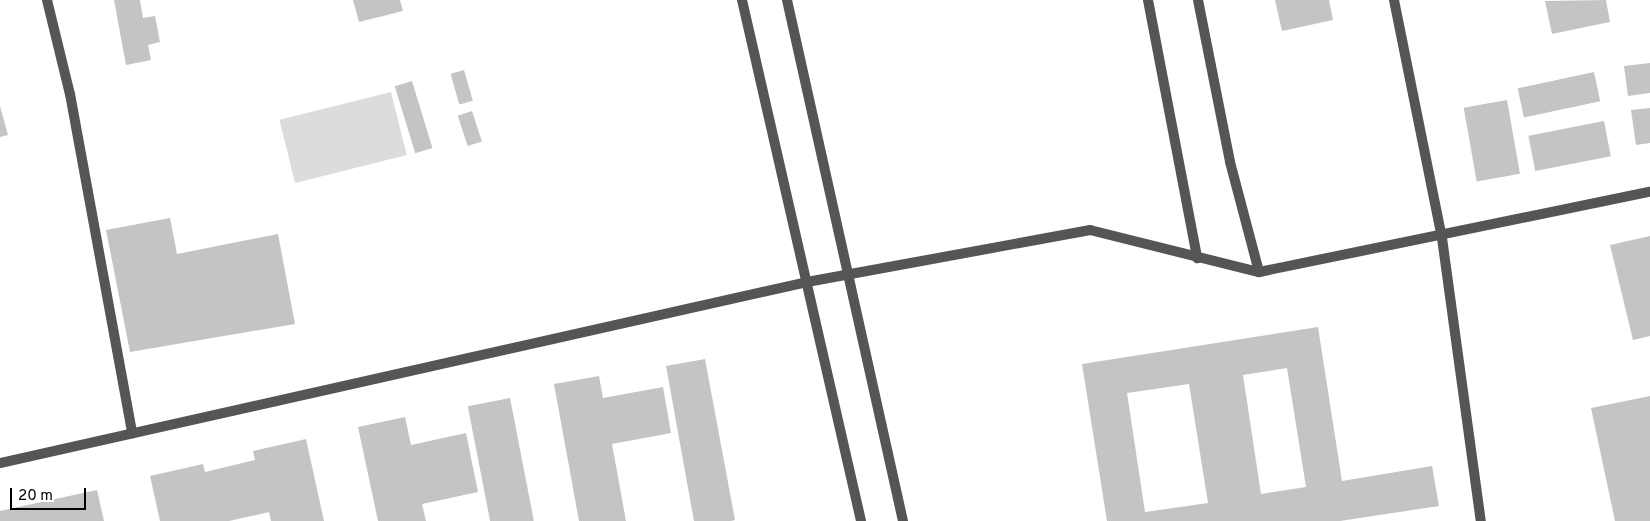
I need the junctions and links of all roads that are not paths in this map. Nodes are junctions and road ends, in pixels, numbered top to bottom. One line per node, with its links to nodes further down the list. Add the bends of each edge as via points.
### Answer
1 (47, 0): 13 (street, via 70,94)
2 (742, 0): 12 (street)
3 (787, 0): 11 (street)
4 (1148, 0): 9 (street)
5 (1198, 0): 10 (street, via 1230,162)
6 (1394, 0): 8 (street)
7 (1650, 192): 8 (street)
8 (1442, 238): 10 (street); 17 (street)
9 (1197, 258): 10 (street); 11 (street, via 1090,230)
10 (1259, 272)
11 (848, 277): 12 (street); 16 (street)
12 (807, 282): 13 (street); 15 (street)
13 (132, 433): 14 (street)
14 (0, 463)
15 (861, 521)
16 (903, 521)
17 (1481, 521)

